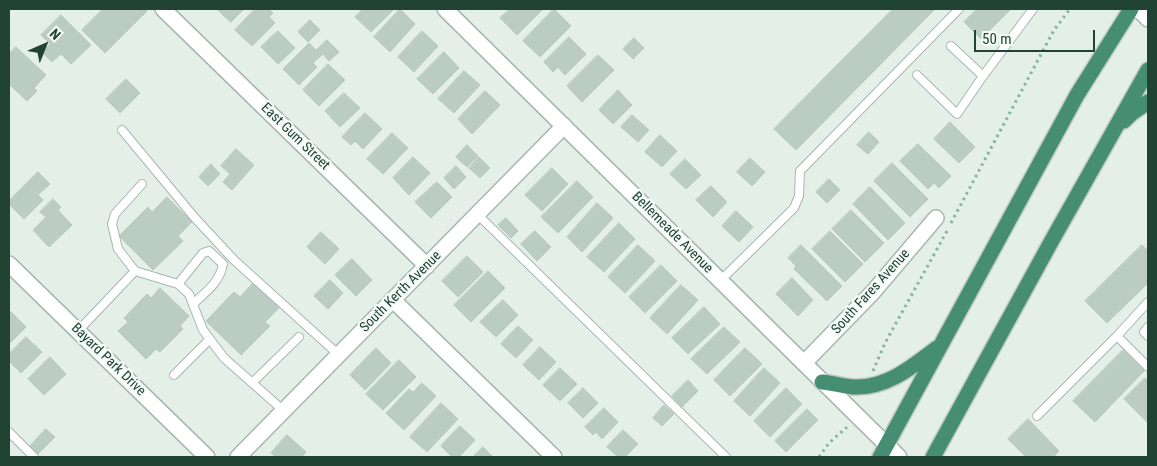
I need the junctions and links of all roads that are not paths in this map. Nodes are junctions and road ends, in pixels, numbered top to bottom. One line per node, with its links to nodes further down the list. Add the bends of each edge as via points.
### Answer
1 (163, 9): 20 (street, East Gum Street)
2 (445, 9): 13 (street, Bellemeade Avenue)
3 (959, 9): 22 (lane, via 800,170 799,196 794,208)
4 (1033, 9): 11 (lane)
5 (1131, 9): 33 (highway, via 1077,94)
6 (1138, 9): 7 (street)
7 (1148, 19)
8 (951, 46): 11 (lane)
9 (1148, 70): 15 (highway)
10 (917, 76): 11 (lane, via 957,114)
11 (984, 76)
12 (1148, 102): 15 (highway)
13 (564, 126): 17 (street, South Kerth Avenue); 22 (street, Bellemeade Avenue)
14 (122, 130): 34 (lane, via 234,260)
15 (1114, 130): 50 (highway)
16 (142, 184): 21 (lane, via 115,214 112,224 118,249)
17 (477, 214): 20 (street, South Kerth Avenue); 48 (lane)
18 (936, 218): 35 (street, South Fares Avenue, via 873,292)
19 (9, 264): 28 (street, Bayard Park Drive)
20 (427, 266): 24 (street, South Kerth Avenue)
21 (135, 271): 23 (lane); 28 (lane)
22 (720, 281): 35 (street, Bellemeade Avenue)
23 (178, 284): 26 (lane, via 189,294); 26 (lane, via 203,253 209,251 223,264 214,285)
24 (393, 300): 34 (street, South Kerth Avenue); 47 (street)
25 (1148, 302): 29 (lane)
26 (193, 304): 32 (lane)
27 (1148, 328): 30 (lane, via 1144,332)
28 (78, 331): 45 (street, Bayard Park Drive)
29 (1116, 336): 36 (lane); 41 (lane)
30 (1148, 336)
31 (299, 337): 39 (lane)
32 (210, 339): 37 (lane); 39 (lane, via 224,358)
33 (942, 344): 38 (highway, via 886,382 853,387); 43 (highway)
34 (339, 355): 40 (street, South Kerth Avenue)
35 (804, 363): 38 (street, Bellemeade Avenue)
36 (1148, 367)
37 (174, 376)
38 (822, 382): 43 (street, Bellemeade Avenue)
39 (252, 383): 40 (lane)
40 (284, 411): 46 (street, South Kerth Avenue)
41 (1037, 416)
42 (9, 432): 44 (lane)
43 (883, 451): 49 (street, Bellemeade Avenue)
44 (34, 457)
45 (207, 457)
46 (238, 457)
47 (554, 457)
48 (726, 457)
49 (899, 457)
50 (934, 457)

